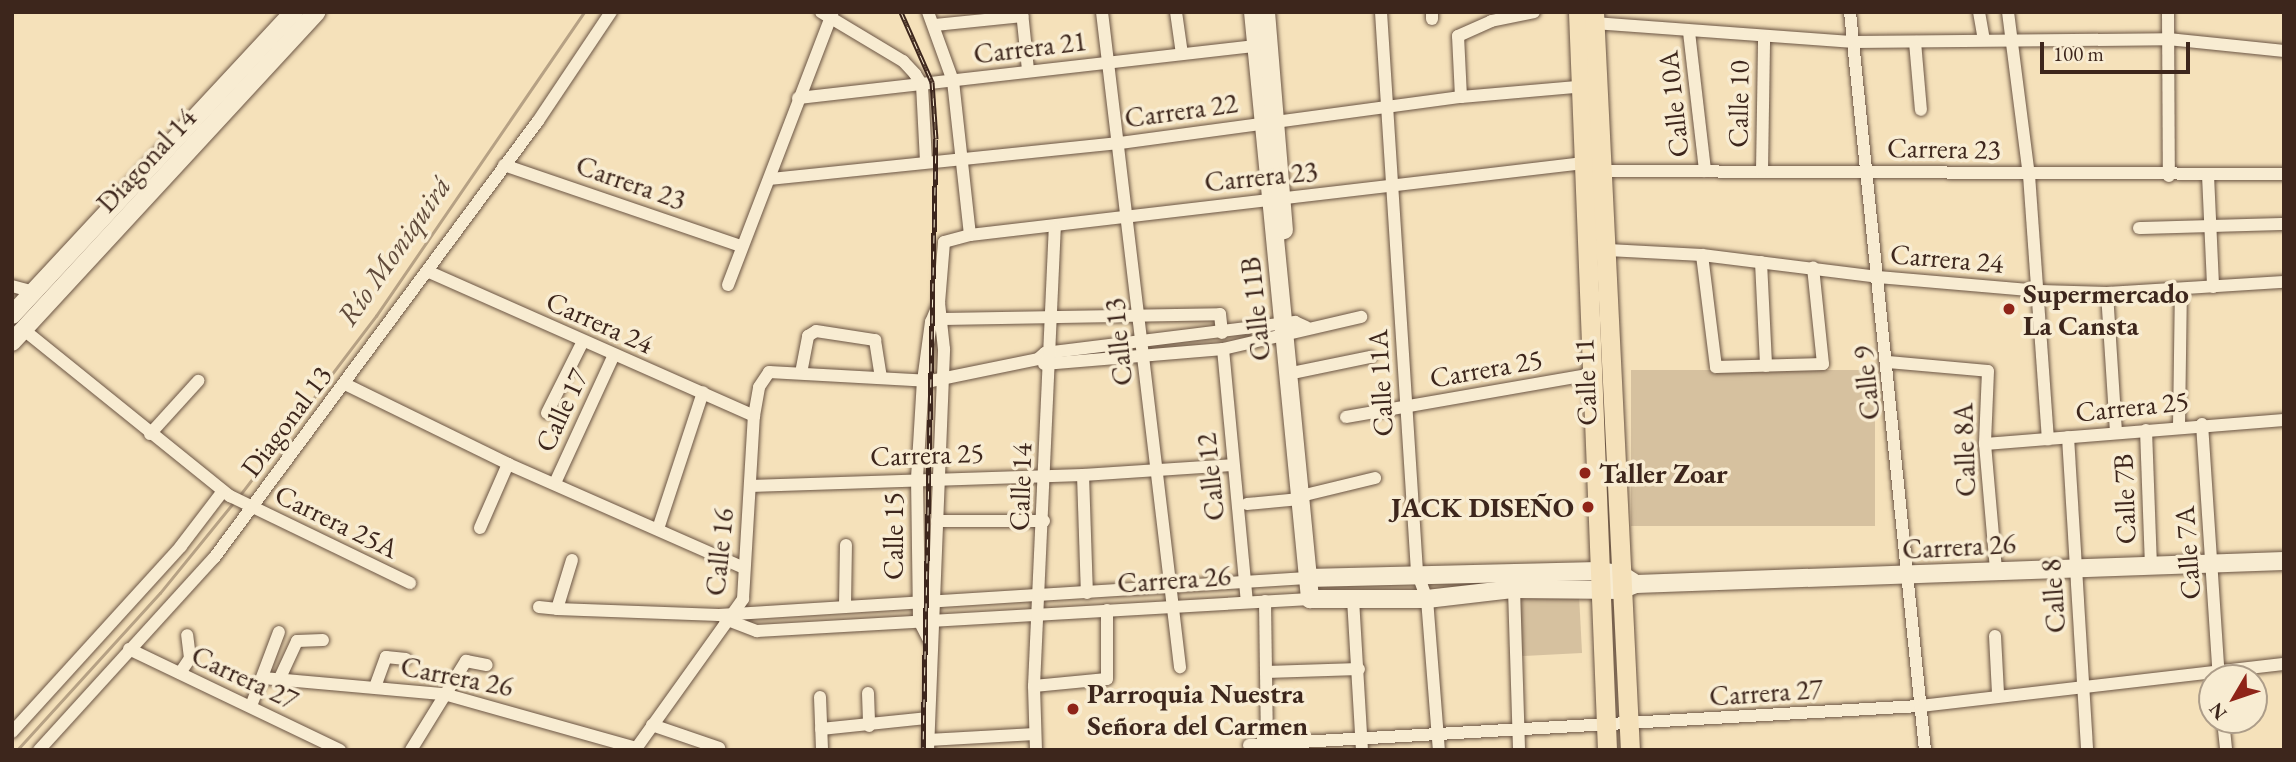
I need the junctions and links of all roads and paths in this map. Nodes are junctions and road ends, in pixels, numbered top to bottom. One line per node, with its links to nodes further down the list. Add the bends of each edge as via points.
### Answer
1 (294, 12): 78 (street, Diagonal 14)
2 (317, 12): 85 (street, Diagonal 14)
3 (600, 12): 22 (street, Diagonal 13)
4 (611, 12): 22 (street, Diagonal 13)
5 (928, 12): 20 (street)
6 (1102, 12): 32 (street, Calle 13)
7 (1177, 12): 31 (street)
8 (1253, 12): 29 (street, Calle 11B)
9 (1266, 12): 29 (street, Calle 11B)
10 (1381, 12): 39 (street, Calle 11A)
11 (1534, 12): 19 (street)
12 (1850, 12): 27 (street, Calle 9)
13 (1979, 12): 26 (street)
14 (2008, 12): 24 (street)
15 (2168, 12): 25 (street)
16 (829, 13): 35 (street, via 903,61); 38 (street)
17 (1022, 14): 20 (street); 33 (street)
18 (1589, 16): 21 (street); 36 (main road, Calle 11)
19 (1491, 17): 37 (street, via 1466,30 1455,42)
20 (936, 20): 34 (street)
21 (1689, 32): 23 (street); 48 (street, Calle 10A)
22 (595, 33): 46 (street, Diagonal 13)
23 (1764, 37): 27 (street); 49 (street, Calle 10)
24 (2012, 39): 25 (street); 26 (street); 52 (street)
25 (2168, 39): 30 (street); 54 (street)
26 (1984, 40): 28 (street)
27 (1854, 42): 28 (street); 50 (street, Calle 9)
28 (1915, 42): 40 (street)
29 (1262, 45): 31 (street, Carrera 21); 41 (street, Calle 11B)
30 (2284, 51)
31 (1182, 54): 32 (street, Carrera 21)
32 (1108, 62): 33 (street, Carrera 21); 42 (street, Calle 13)
33 (1028, 71): 34 (street, Carrera 21)
34 (953, 81): 35 (street, Carrera 21); 43 (street)
35 (922, 85): 38 (street, Carrera 21); 44 (street)
36 (1590, 86): 37 (street, Carrera 22); 45 (main road, Calle 11); 47 (main road, Calle 11)
37 (1461, 97): 39 (street, Carrera 22)
38 (798, 98): 55 (street)
39 (1387, 107): 41 (street, Carrera 22); 56 (street, Calle 11A)
40 (1921, 110)
41 (1269, 123): 42 (street, Carrera 22); 57 (street, Calle 11B)
42 (1120, 143): 43 (street, Carrera 22); 58 (street, Calle 13)
43 (964, 161): 44 (street, Carrera 22); 63 (street)
44 (926, 162): 55 (street, Carrera 22)
45 (1584, 163): 56 (street, Carrera 23); 98 (main road, Calle 11)
46 (504, 165): 65 (street, Carrera 23); 70 (street, Diagonal 13)
47 (1603, 171): 48 (street, Carrera 23); 66 (main road, Calle 11)
48 (1705, 171): 49 (street, Carrera 23)
49 (1762, 171): 50 (street, Carrera 23)
50 (1868, 171): 52 (street, Carrera 23); 71 (street, Calle 9)
51 (2284, 174): 53 (street, Carrera 23)
52 (2029, 175): 54 (street, Carrera 23); 77 (street)
53 (2208, 175): 54 (street, Carrera 23); 60 (street)
54 (2169, 176)
55 (770, 179): 65 (street)
56 (1394, 186): 57 (street, Carrera 23); 105 (street, Calle 11A)
57 (1274, 199): 58 (street, Carrera 23); 86 (street, Calle 11B)
58 (1129, 216): 61 (street, Carrera 23); 81 (street, Calle 13)
59 (2284, 224): 60 (street)
60 (2210, 225): 62 (street); 75 (street)
61 (1055, 227): 63 (street, Carrera 23); 82 (street, Calle 14)
62 (2138, 228)
63 (970, 235): 64 (street, Carrera 23)
64 (944, 242): 80 (street, Calle 15)
65 (741, 246): 73 (street)
66 (1608, 250): 67 (street, Carrera 24); 150 (main road, Calle 11)
67 (1702, 255): 68 (street, Carrera 24); 95 (street, via 1716,367)
68 (1761, 262): 69 (street, Carrera 24); 95 (street)
69 (1813, 268): 71 (street, Carrera 24); 95 (street, via 1823,364)
70 (427, 271): 88 (street, Carrera 24); 103 (street, Diagonal 13)
71 (1878, 277): 77 (street, Carrera 24); 94 (street, Calle 9)
72 (2284, 282): 75 (street, Carrera 24)
73 (729, 285)
74 (12, 286): 78 (street)
75 (2213, 287): 76 (street, Carrera 24)
76 (2181, 290): 79 (street, Carrera 24); 111 (street)
77 (2040, 291): 79 (street, Carrera 24); 116 (street)
78 (34, 292): 85 (street, Diagonal 14)
79 (2107, 293): 113 (street, Calle 7B)
80 (939, 303): 84 (street, Calle 15); 102 (street, Calle 15)
81 (1140, 315): 82 (street); 87 (street, via 1220,314); 89 (street, Calle 13)
82 (1053, 317): 84 (street); 93 (street, Calle 14)
83 (1361, 317): 86 (street)
84 (943, 319): 99 (street, Calle 15)
85 (16, 329): 114 (street, Carrera 25A)
86 (1293, 329): 87 (street); 90 (street); 96 (street, Calle 11B); 129 (street, Calle 11B)
87 (1222, 334): 89 (street)
88 (583, 341): 91 (street, Carrera 24); 106 (street)
89 (1144, 349): 90 (street); 93 (street); 120 (street, Calle 13)
90 (1223, 349): 119 (street, Calle 12)
91 (613, 357): 104 (street, Carrera 24); 126 (street, Calle 17)
92 (1370, 357): 96 (street)
93 (1046, 359): 99 (street); 121 (street, Calle 14)
94 (1888, 362): 117 (street, Calle 8A, via 1989,371); 145 (street, Calle 9)
95 (1766, 366)
96 (1297, 372): 129 (street, Calle 11B)
97 (801, 373): 100 (street); 100 (street, via 808,336 816,331 875,340); 107 (street, Calle 16, via 769,372 760,387)
98 (1593, 374): 105 (street, Carrera 25); 147 (main road, Calle 11)
99 (943, 377): 102 (street); 124 (street, Calle 15)
100 (881, 378): 102 (street)
101 (198, 381): 114 (street)
102 (923, 381): 123 (street, Calle 15)
103 (345, 384): 118 (street); 131 (street, Diagonal 13)
104 (703, 392): 107 (street, Carrera 24); 135 (street)
105 (1405, 407): 108 (street, Carrera 25); 144 (street, Calle 11A)
106 (547, 413)
107 (754, 416): 127 (street, Calle 16)
108 (1346, 416)
109 (2284, 420): 110 (street, Carrera 25)
110 (2202, 424): 111 (street, Carrera 25); 139 (street, Calle 7A)
111 (2179, 427): 112 (street, Carrera 25)
112 (2146, 430): 113 (street, Carrera 25); 140 (street, Calle 7B)
113 (2116, 433): 115 (street, Carrera 25)
114 (150, 434): 128 (street, Carrera 25A)
115 (2068, 438): 116 (street, Carrera 25); 142 (street, Calle 8)
116 (2048, 439): 117 (street, Carrera 25)
117 (1985, 444): 143 (street, Calle 8A)
118 (508, 464): 126 (street); 134 (street)
119 (1232, 465): 120 (street, Carrera 25); 148 (street, Calle 12)
120 (1157, 470): 122 (street, Carrera 25); 151 (street, Calle 13)
121 (1046, 475): 122 (street, Carrera 25); 124 (street, Carrera 25); 133 (street, Calle 14)
122 (1083, 475): 153 (street)
123 (917, 478): 124 (street, Carrera 25); 127 (street, Carrera 25); 158 (street, Calle 15)
124 (938, 478): 132 (street, Calle 15)
125 (1375, 478): 129 (street)
126 (555, 483): 135 (street)
127 (750, 486): 141 (street, Calle 16)
128 (226, 494): 131 (street, Carrera 25A); 202 (street, Diagonal 13)
129 (1304, 496): 130 (street); 146 (street, Calle 11B)
130 (1247, 504)
131 (247, 505): 149 (street, Carrera 25A); 176 (street, Diagonal 13, via 214,558)
132 (937, 521): 133 (street); 159 (street, Calle 15)
133 (1044, 521): 154 (street, Calle 14)
134 (480, 528)
135 (658, 529): 141 (street)
136 (846, 545): 163 (street)
137 (572, 560): 165 (street)
138 (2284, 561): 139 (street, Carrera 26)
139 (2213, 565): 140 (street, Carrera 26); 178 (street, Calle 7A)
140 (2151, 566): 142 (street, Carrera 26)
141 (744, 568): 168 (street, Calle 16, via 743,599)
142 (2075, 569): 143 (street, Carrera 26); 187 (street, Calle 8)
143 (1996, 570): 145 (street, Carrera 26)
144 (1418, 572): 146 (street, Carrera 26); 147 (street, Carrera 26); 157 (street, Calle 11A)
145 (1910, 575): 150 (street, Carrera 26); 195 (street, Calle 9)
146 (1312, 577): 148 (street, Carrera 26); 155 (street, Calle 11B)
147 (1599, 580): 150 (street, Carrera 26); 152 (street, Carrera 26); 200 (main road, Calle 11)
148 (1246, 582): 151 (street, Carrera 26); 160 (street, Calle 12)
149 (410, 583)
150 (1626, 583): 199 (main road, Calle 11)
151 (1170, 586): 153 (street, Carrera 26); 162 (street, Calle 13)
152 (1514, 589): 157 (street, Carrera 26); 203 (street)
153 (1087, 593): 154 (street, Carrera 26)
154 (1040, 595): 159 (street, Carrera 26); 167 (street, Calle 14)
155 (1314, 599): 156 (street, Carrera 26); 161 (street, Carrera 26)
156 (1353, 599): 157 (street, Carrera 26); 181 (street)
157 (1427, 599): 205 (street, Calle 11A)
158 (918, 600): 159 (street, Carrera 26); 163 (street, Carrera 26); 170 (street, Calle 15)
159 (935, 600): 169 (street, Calle 15)
160 (1247, 601): 161 (street, Carrera 26); 162 (street, Carrera 26)
161 (1265, 601): 182 (street)
162 (1174, 605): 166 (street, Carrera 26); 180 (street, Calle 13)
163 (845, 606): 168 (street, Carrera 26)
164 (539, 607): 165 (street, Carrera 26)
165 (556, 609): 168 (street, Carrera 26)
166 (1107, 610): 167 (street, Carrera 26); 188 (street, via 1111,670 1102,681)
167 (1038, 613): 169 (street, Carrera 26); 188 (street, Calle 14)
168 (728, 616): 170 (street, Carrera 26, via 757,631); 197 (street, Calle 16)
169 (934, 618): 170 (street, Carrera 26); 175 (street, Calle 15)
170 (919, 620): 175 (street, Calle 15)
171 (279, 632): 185 (street)
172 (187, 635): 183 (street, via 190,659)
173 (1995, 636): 192 (street)
174 (323, 640): 186 (street, via 297,642)
175 (930, 642): 196 (street, Calle 15)
176 (130, 649): 183 (street, Carrera 27); 212 (street, Diagonal 13)
177 (406, 659): 189 (street, via 386,657)
178 (2218, 664)
179 (487, 665): 191 (street, via 466,660)
180 (1180, 667)
181 (1359, 669): 182 (street); 208 (street)
182 (1266, 672): 206 (street)
183 (180, 673): 194 (street, Carrera 27)
184 (2198, 676): 187 (street, Carrera 27)
185 (262, 678): 186 (street, Carrera 26); 194 (street)
186 (279, 680): 189 (street, Carrera 26)
187 (2085, 684): 192 (street, Carrera 27); 222 (street, Calle 8)
188 (1034, 686): 204 (street, Calle 14)
189 (374, 687): 191 (street, Carrera 26)
190 (868, 693): 198 (street)
191 (444, 694): 211 (street, Carrera 26); 214 (street)
192 (1998, 694): 195 (street, Carrera 27)
193 (820, 697): 201 (street)
194 (251, 706): 213 (street, Carrera 27)
195 (1920, 706): 199 (street, Carrera 27); 221 (street, Calle 9)
196 (928, 718): 198 (street); 207 (street, Calle 15)
197 (652, 725): 210 (street); 211 (street, Calle 16)
198 (869, 726): 201 (street)
199 (1629, 726): 200 (street, Carrera 27); 220 (main road, Calle 11)
200 (1605, 728): 203 (street, Carrera 27); 219 (main road, Calle 11)
201 (821, 729): 215 (street)
202 (12, 732)
203 (1518, 732): 205 (street, Carrera 27); 218 (street)
204 (1035, 734): 207 (street); 216 (street, Calle 14)
205 (1438, 736): 208 (street, Carrera 27); 217 (street, Calle 11A)
206 (1266, 744): 208 (street, Carrera 27); 209 (street, Carrera 27)
207 (928, 745)
208 (1362, 745)
209 (1249, 746)
210 (719, 748)
211 (636, 749)
212 (39, 750)
213 (340, 750)
214 (411, 750)
215 (822, 750)
216 (1036, 750)
217 (1439, 750)
218 (1519, 750)
219 (1607, 750)
220 (1630, 750)
221 (1925, 750)
222 (2087, 750)

